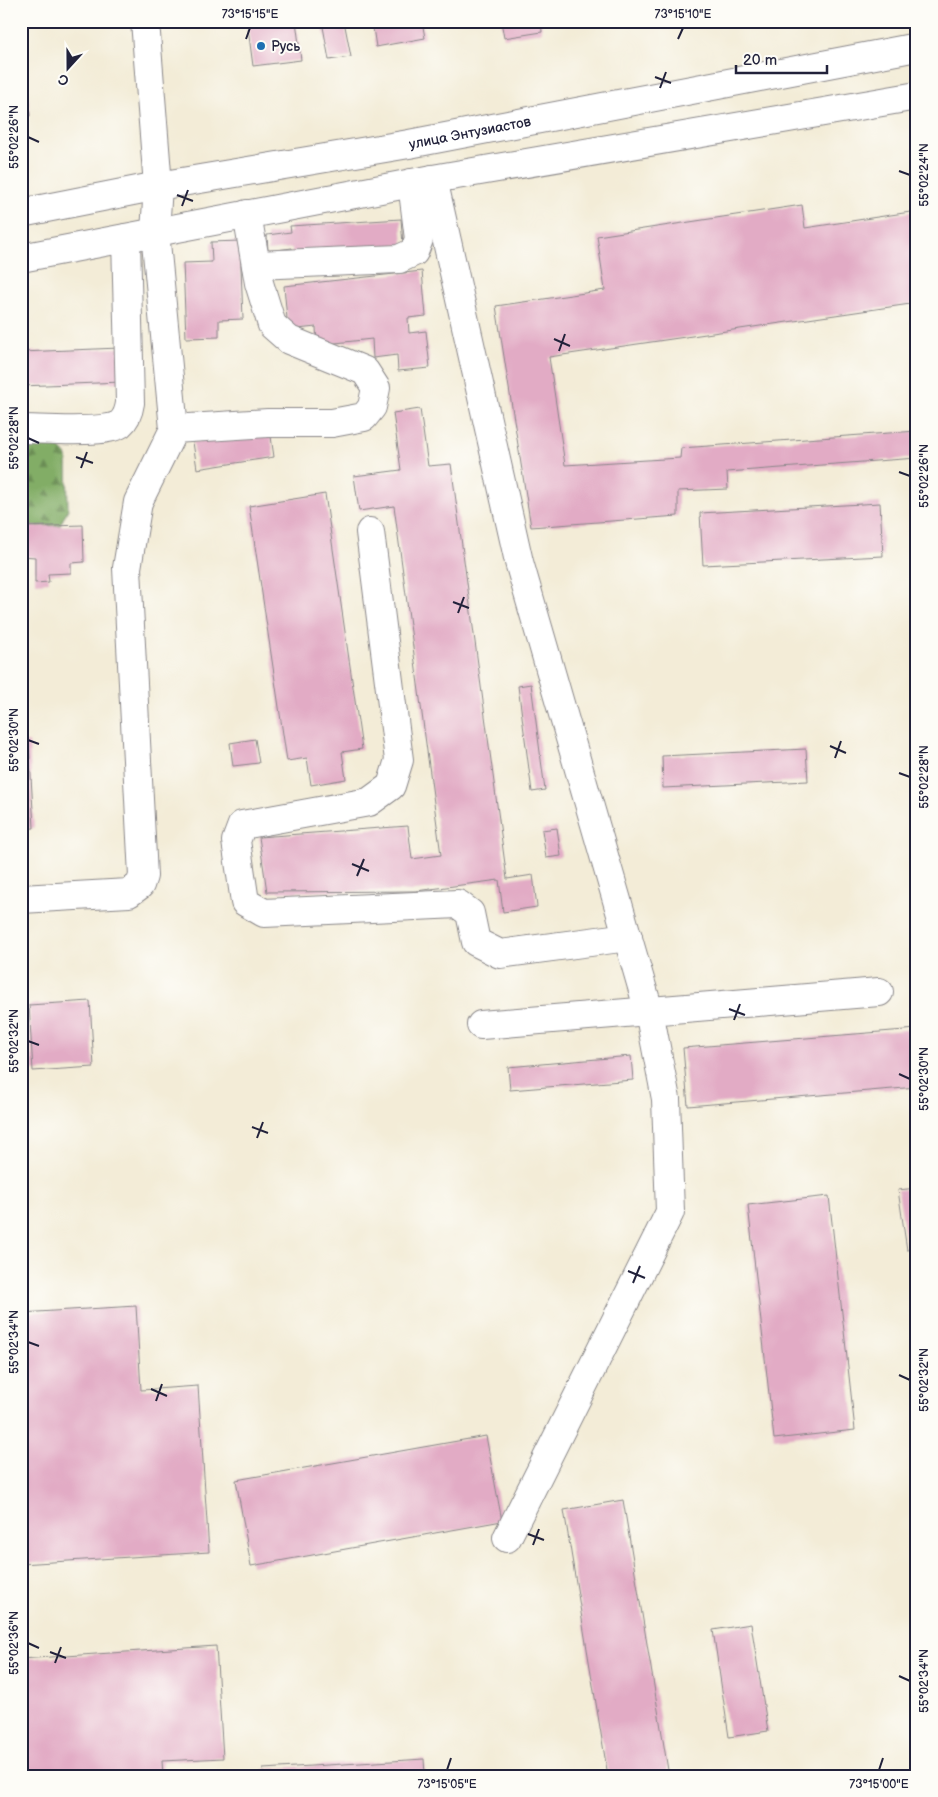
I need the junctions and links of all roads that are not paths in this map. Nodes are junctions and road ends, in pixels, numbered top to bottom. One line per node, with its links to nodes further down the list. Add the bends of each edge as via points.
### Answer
1 (145, 21): 5 (main road)
2 (917, 47): 5 (main road, улица Энтузиастов, via 409,144)
3 (917, 96): 4 (main road)
4 (422, 181): 7 (main road); 11 (main road, via 419,239 414,252 399,259); 16 (main road, via 520,562)
5 (158, 186): 6 (main road, улица Энтузиастов); 8 (main road)
6 (21, 212)
7 (247, 214): 8 (main road); 11 (main road)
8 (154, 232): 9 (main road); 13 (main road)
9 (126, 238): 10 (main road); 12 (main road, via 129,412 120,424 105,429)
10 (21, 258)
11 (256, 265): 13 (main road, via 272,325 288,340 365,371 376,388 372,407 364,417 332,423)
12 (21, 429)
13 (174, 429): 15 (main road, via 138,502 128,568 143,876 140,885 129,893)
14 (370, 532): 16 (main road, via 399,760 391,786 369,802 242,825 236,841 245,902 264,912 458,904 470,912 476,942 500,954)
15 (21, 899)
16 (628, 937): 18 (main road)
17 (879, 992): 18 (main road)
18 (649, 1012): 19 (main road); 20 (main road, via 666,1099 670,1212)
19 (481, 1025)
20 (507, 1538)

